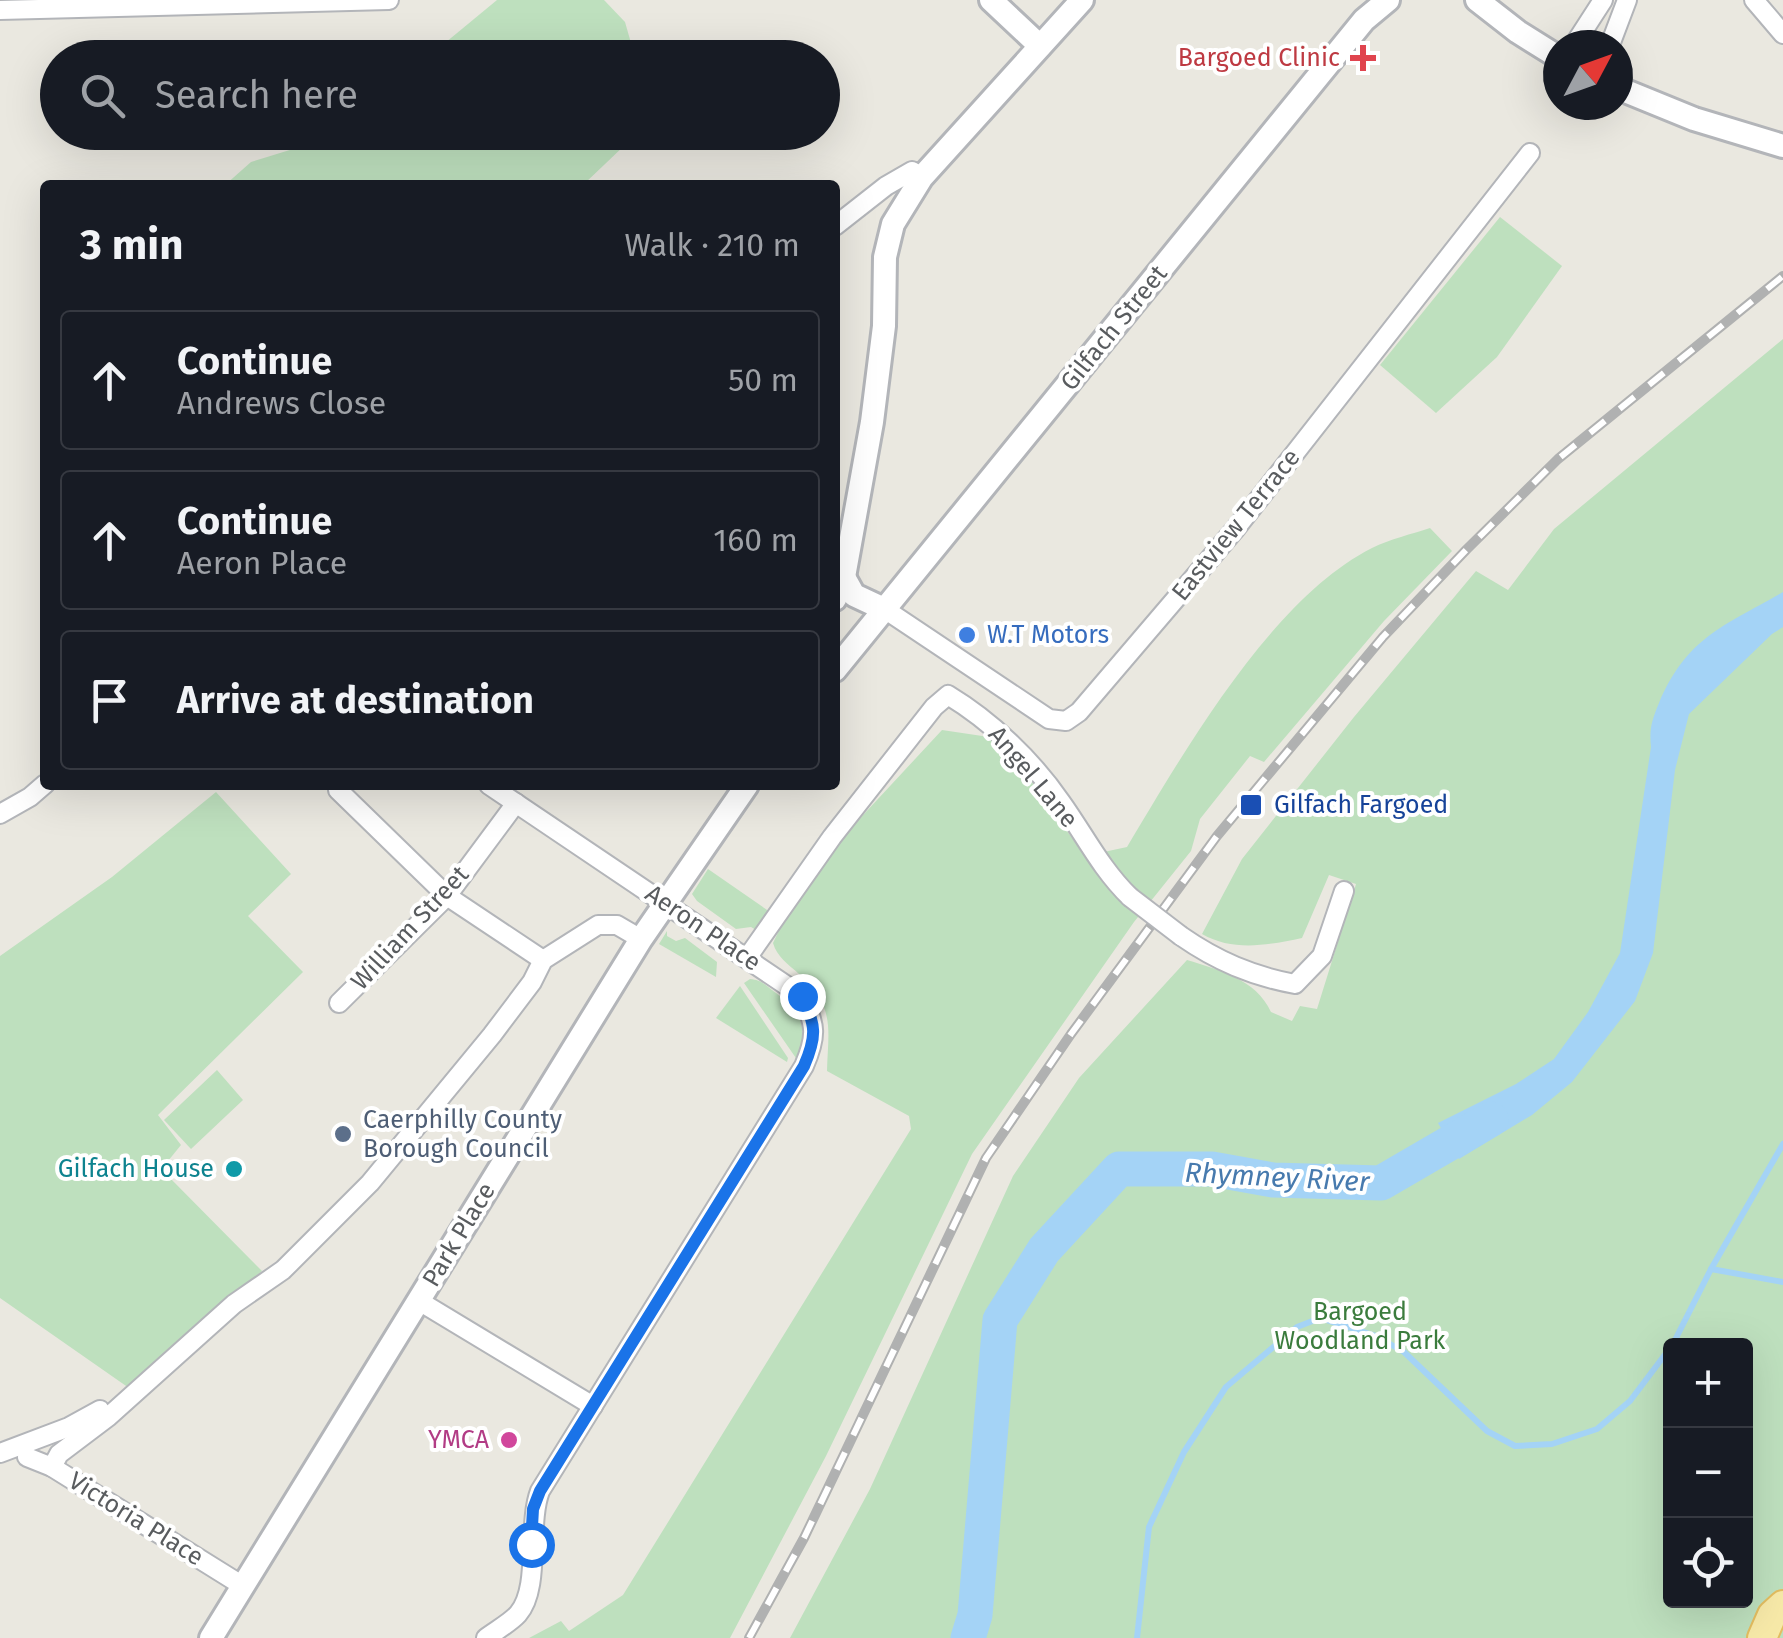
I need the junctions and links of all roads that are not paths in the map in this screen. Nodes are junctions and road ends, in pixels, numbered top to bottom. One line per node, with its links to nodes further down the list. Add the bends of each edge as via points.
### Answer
1 (389, 0): 9 (street)
2 (991, 0): 14 (street)
3 (1082, 0): 14 (street)
4 (1388, 0): 23 (street, Gilfach Street, via 1364,20)
5 (1476, 0): 15 (street)
6 (1604, 0): 11 (street)
7 (1627, 0): 12 (street)
8 (1754, 0): 13 (street)
9 (88, 3): 10 (street)
10 (0, 10)
11 (1584, 30)
12 (1616, 30)
13 (1783, 34)
14 (1040, 46): 19 (street)
15 (1543, 48)
16 (1633, 94): 17 (street)
17 (1773, 144)
18 (1530, 153): 23 (street, Eastview Terrace, via 1237,528 1079,712 1049,720)
19 (922, 177): 20 (street, via 912,171); 21 (street, via 892,224 885,257 872,422)
20 (840, 222)
21 (844, 576): 22 (street); 23 (street, via 854,594)
22 (840, 586)
23 (886, 610): 24 (street, Gilfach Street)
24 (840, 657)
25 (40, 788): 30 (street)
26 (338, 790): 32 (street)
27 (496, 790): 29 (street, Aeron Place)
28 (743, 790): 33 (street, Park Place)
29 (516, 803): 32 (street, William Street); 33 (street, Aeron Place)
30 (0, 814)
31 (1344, 892): 35 (street, Angel Lane, bridge, via 1322,956 1295,984 1257,977 1208,955 1130,897 1038,775 978,713 948,694 832,837)
32 (447, 896): 36 (street); 37 (street, William Street)
33 (667, 903): 34 (street, Park Place); 35 (street, Aeron Place)
34 (641, 939): 36 (street, via 616,925 598,925); 38 (street, Park Place)
35 (747, 958): 39 (street, Aeron Place, via 802,996 815,1041)
36 (544, 960): 43 (street, via 492,1035 370,1183 283,1270 234,1304 59,1454)
37 (339, 1003)
38 (419, 1301): 39 (street); 44 (street, Park Place)
39 (593, 1406): 47 (street, Aeron Place, via 533,1509 529,1587 519,1613)
40 (100, 1410): 41 (street)
41 (0, 1454)
42 (27, 1457): 43 (street, Victoria Place)
43 (52, 1467): 44 (street, Victoria Place)
44 (243, 1586): 46 (street, Park Place)
45 (1783, 1606): 48 (main road)
46 (211, 1638)
47 (486, 1638)
48 (1762, 1638)

